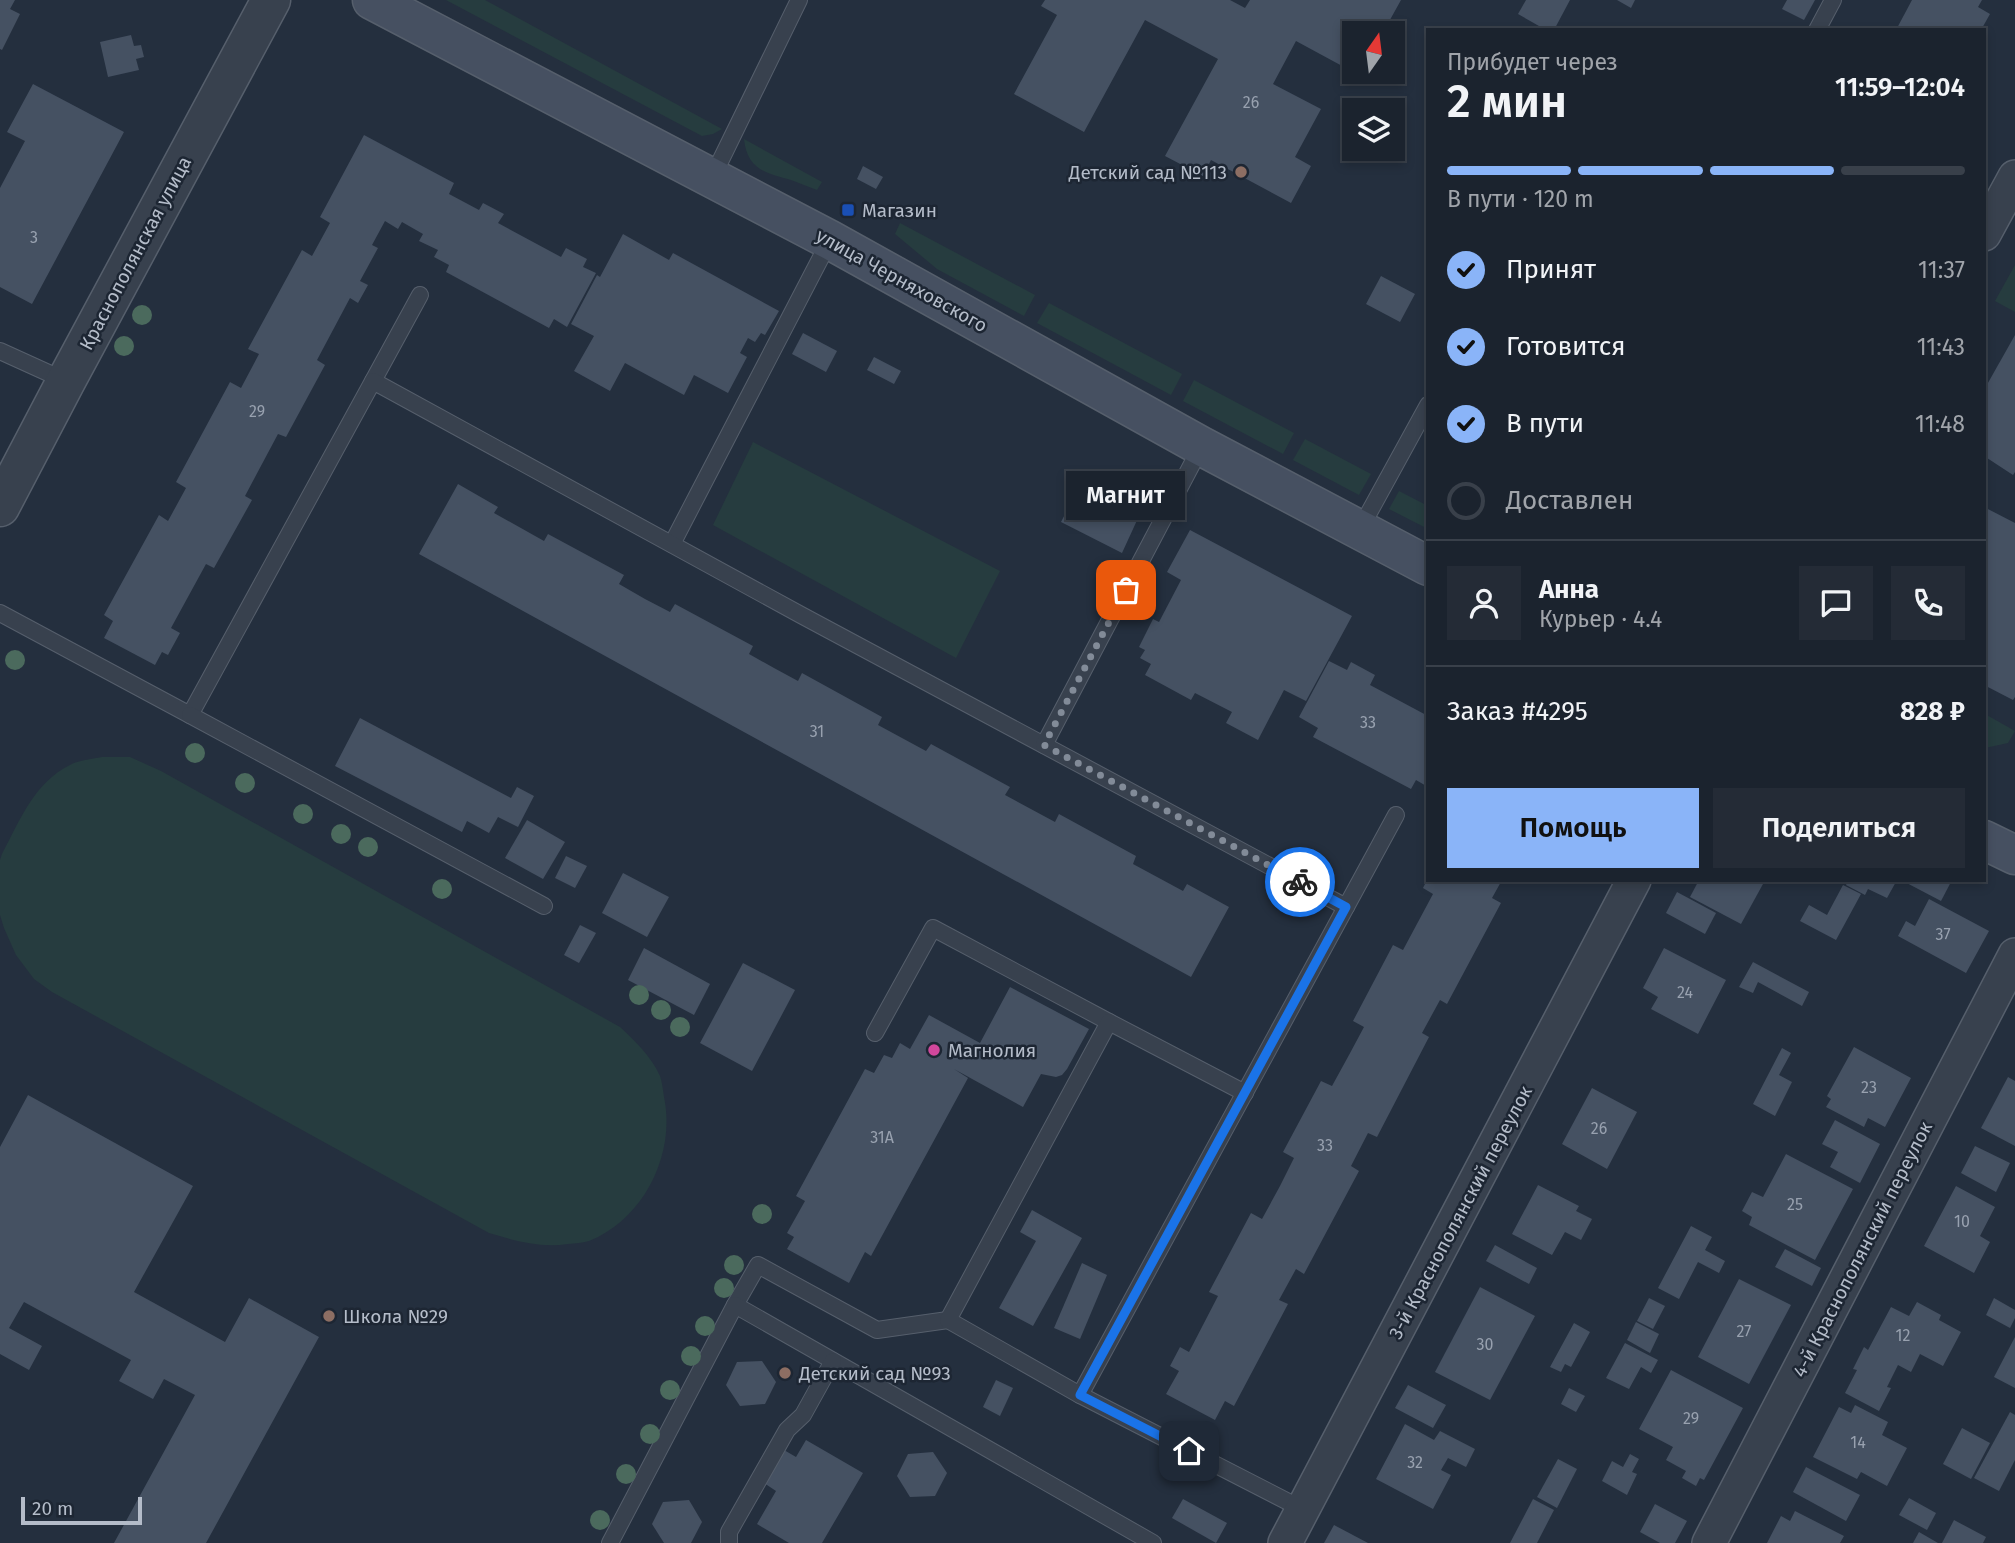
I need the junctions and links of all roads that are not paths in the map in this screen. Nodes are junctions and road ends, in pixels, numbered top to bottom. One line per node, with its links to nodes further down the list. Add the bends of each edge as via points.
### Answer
1 (271, 0): 12 (street, Краснополянская улица)
2 (372, 0): 7 (main road, улица Черняховского)
3 (799, 0): 7 (lane)
4 (1833, 0): 5 (lane)
5 (1818, 28)
6 (2015, 177): 8 (street)
7 (712, 178): 9 (main road, улица Черняховского)
8 (1986, 230)
9 (830, 240): 15 (main road, улица Черняховского); 18 (lane)
10 (420, 295): 13 (lane)
11 (0, 351): 12 (lane)
12 (66, 381): 16 (street, Краснополянская улица)
13 (373, 381): 18 (lane); 21 (lane)
14 (1426, 409): 17 (lane)
15 (1201, 446): 17 (main road, улица Черняховского); 22 (lane)
16 (0, 507)
17 (1360, 529): 19 (main road, улица Черняховского)
18 (672, 544): 22 (lane)
19 (1426, 565)
20 (0, 613): 21 (lane)
21 (190, 715): 27 (lane)
22 (1044, 745): 28 (lane)
23 (1396, 815): 28 (lane)
24 (1986, 841): 25 (main road)
25 (2015, 855)
26 (1633, 882): 37 (street, 3-й Краснополянский переулок)
27 (544, 906)
28 (1346, 907): 32 (lane)
29 (2015, 955): 42 (street, 4-й Краснополянский переулок)
30 (1110, 1022): 31 (lane, via 933,928); 32 (lane); 34 (lane)
31 (875, 1033)
32 (1244, 1093): 36 (lane)
33 (735, 1306): 34 (lane, via 758,1265 877,1331); 35 (lane); 38 (lane)
34 (947, 1320): 36 (lane)
35 (833, 1361): 39 (lane, via 803,1415 787,1430 729,1532); 40 (lane)
36 (1080, 1395): 37 (lane)
37 (1304, 1510): 41 (street, 3-й Краснополянский переулок)
38 (610, 1543)
39 (729, 1543)
40 (1153, 1543)
41 (1285, 1543)
42 (1709, 1543)

